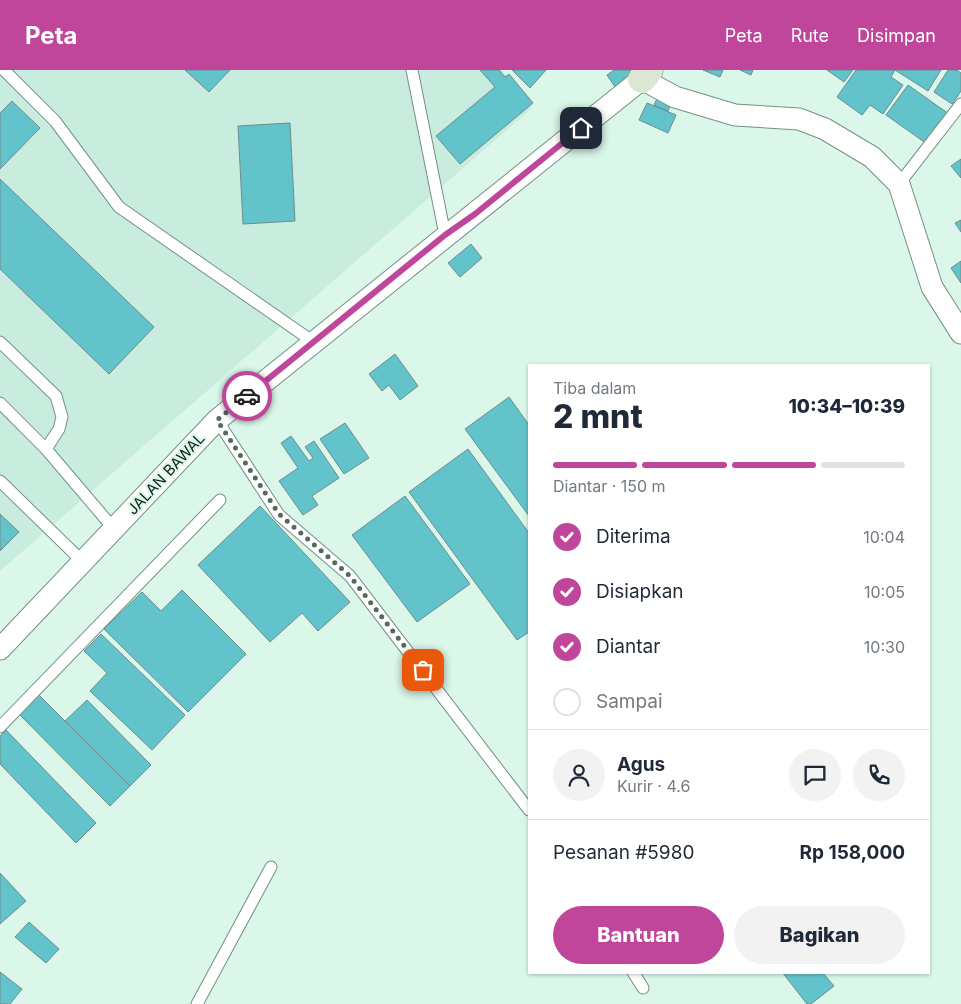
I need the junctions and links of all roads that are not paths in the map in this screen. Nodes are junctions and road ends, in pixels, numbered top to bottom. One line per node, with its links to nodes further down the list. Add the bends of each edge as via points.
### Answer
1 (4, 70): 9 (lane, via 55,121 118,207)
2 (412, 70): 6 (lane)
3 (645, 74): 5 (street, via 675,96 736,115 799,119 825,129 872,156); 6 (street, JALAN BAWAL)
4 (961, 104): 5 (lane)
5 (899, 184): 7 (street, via 932,287)
6 (445, 235): 9 (street, JALAN BAWAL)
7 (961, 333)
8 (0, 342): 12 (lane, via 56,396 62,417 59,429)
9 (315, 343): 11 (street, JALAN BAWAL)
10 (0, 403): 12 (lane)
11 (217, 420): 15 (street, JALAN BAWAL); 19 (lane, via 279,514 350,576)
12 (46, 449): 15 (lane)
13 (0, 481): 16 (lane)
14 (220, 500): 18 (lane)
15 (114, 529): 16 (street, JALAN BAWAL)
16 (82, 561): 17 (street, JALAN BAWAL)
17 (0, 650)
18 (0, 726)
19 (528, 809)
20 (271, 867): 23 (lane)
21 (634, 974): 22 (lane)
22 (643, 988)
23 (197, 1004)

